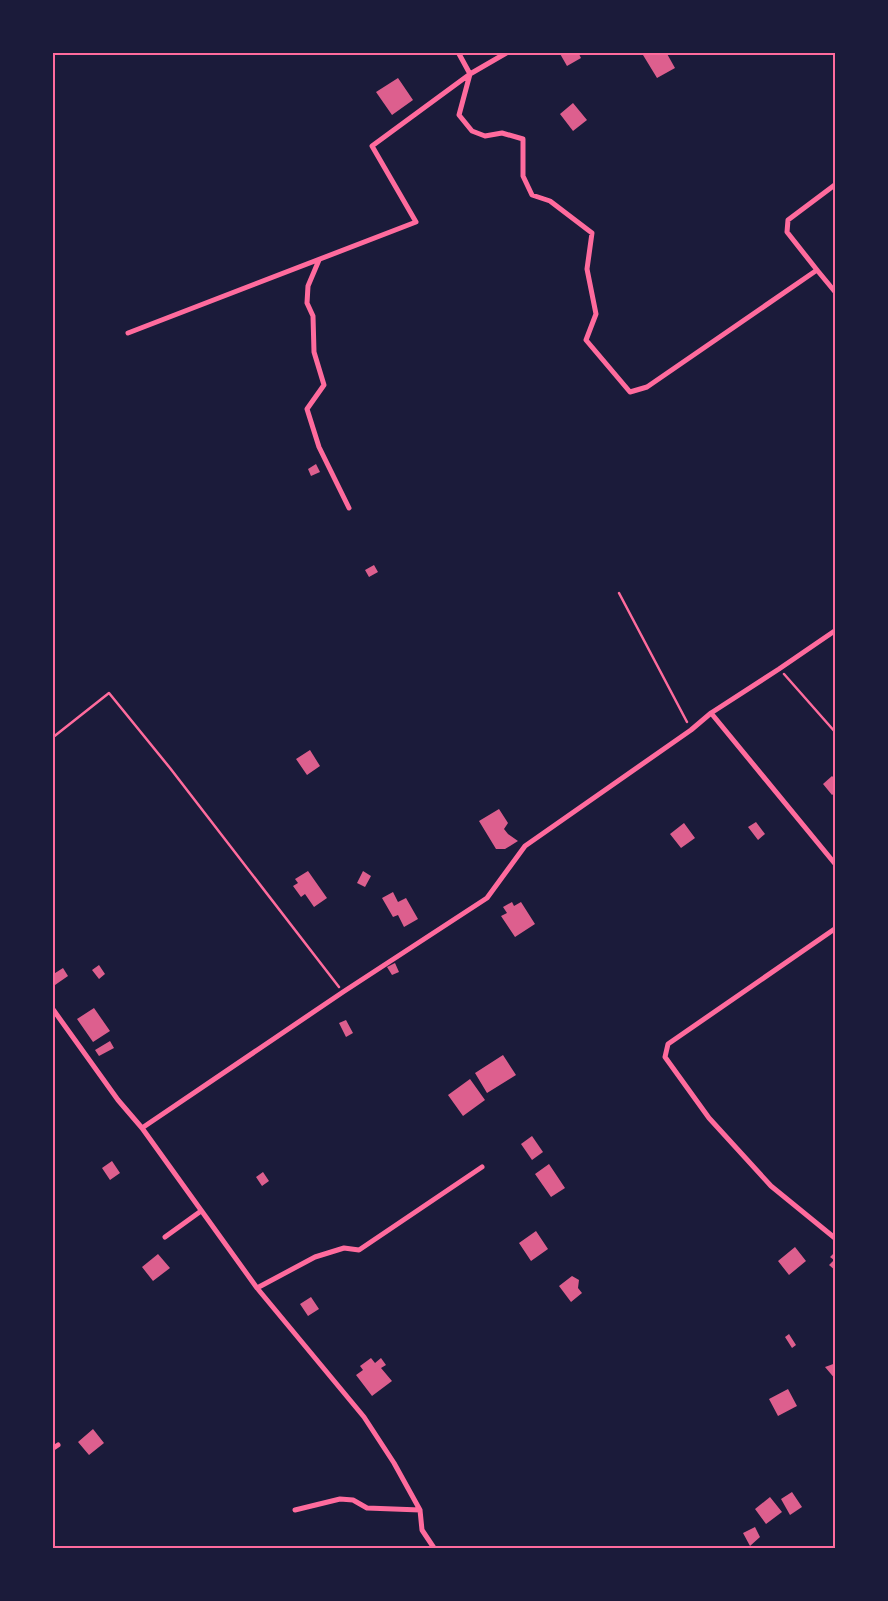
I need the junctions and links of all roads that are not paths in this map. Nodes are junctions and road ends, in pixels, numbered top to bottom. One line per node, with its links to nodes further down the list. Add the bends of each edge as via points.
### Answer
1 (458, 52): 3 (street)
2 (508, 52): 3 (street)
3 (470, 74): 5 (street, via 372,146 416,222); 6 (street, via 459,115 472,131 485,136 502,133 524,139 523,176 532,195 550,202 592,233 587,269 596,314 586,340 630,392 647,387)
4 (836, 184): 6 (street, via 788,220 787,232)
5 (318, 260): 8 (street); 9 (street, via 308,286 307,303 313,316 314,352 324,385 307,409 319,447)
6 (817, 270): 7 (street)
7 (836, 293)
8 (128, 333)
9 (350, 508)
10 (836, 630): 11 (street)
11 (711, 713): 12 (street); 15 (street, via 692,730 526,846 487,898)
12 (836, 865)
13 (836, 928): 19 (street, via 668,1044 666,1057 709,1118 771,1186)
14 (52, 1008): 15 (street)
15 (142, 1128): 17 (street)
16 (482, 1167): 20 (street, via 359,1250 344,1248 315,1257)
17 (201, 1211): 18 (street); 20 (street)
18 (165, 1237)
19 (836, 1239)
20 (257, 1288): 24 (street, via 364,1417)
21 (58, 1445): 22 (street)
22 (52, 1449)
23 (295, 1510): 24 (street, via 340,1499 353,1500 368,1508)
24 (420, 1510): 25 (street, via 422,1530)
25 (434, 1548)

